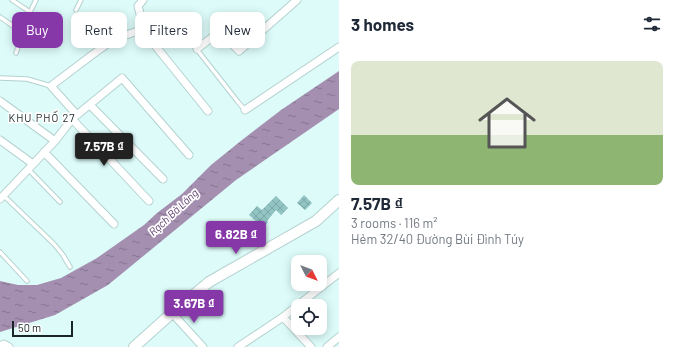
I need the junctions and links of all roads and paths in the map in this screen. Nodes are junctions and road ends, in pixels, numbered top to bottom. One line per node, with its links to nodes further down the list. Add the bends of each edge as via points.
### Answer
1 (12, 0): 2 (lane, via 30,12)
2 (36, 0)
3 (82, 0): 6 (lane)
4 (143, 0): 7 (street, via 138,6)
5 (297, 0): 12 (street, via 239,51 220,31)
6 (76, 10)
7 (140, 12)
8 (0, 17): 13 (lane, via 23,33)
9 (135, 32): 15 (street, via 114,39)
10 (339, 47): 18 (street)
11 (157, 48): 19 (street)
12 (197, 49): 18 (lane)
13 (16, 53)
14 (0, 78): 15 (lane, via 27,79)
15 (51, 86): 20 (street)
16 (0, 101): 22 (street)
17 (90, 105): 20 (street); 24 (street, via 122,78); 26 (street)
18 (245, 110)
19 (208, 112)
20 (74, 117): 22 (street); 29 (street)
21 (0, 140): 25 (street)
22 (55, 141): 23 (street)
23 (44, 152): 25 (street); 31 (street)
24 (189, 156)
25 (31, 166): 27 (street); 30 (lane)
26 (163, 179)
27 (2, 197): 33 (lane, via 54,244)
28 (339, 200): 36 (street, via 316,221 209,282)
29 (149, 201)
30 (60, 202)
31 (114, 224)
32 (0, 252): 35 (lane)
33 (70, 267)
34 (339, 273): 37 (street)
35 (27, 281)
36 (172, 313): 41 (street); 42 (street)
37 (283, 317): 43 (street); 44 (street)
38 (339, 337): 45 (street)
39 (0, 346): 40 (street, via 4,344)
40 (9, 347)
41 (134, 347)
42 (203, 347)
43 (238, 347)
44 (311, 347)
45 (327, 347)

